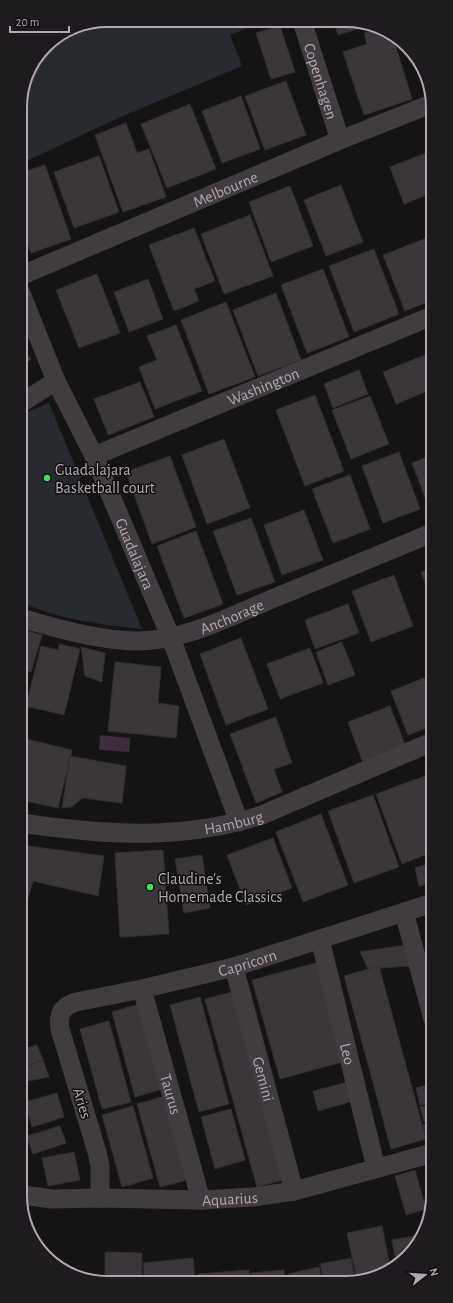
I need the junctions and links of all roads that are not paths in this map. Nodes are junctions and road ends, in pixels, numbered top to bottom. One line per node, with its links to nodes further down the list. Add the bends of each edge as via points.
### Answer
1 (304, 27): 3 (street, Copenhagen)
2 (426, 106): 3 (street, Melbourne)
3 (340, 140): 4 (street, Melbourne)
4 (27, 273)
5 (27, 308): 7 (street, Guadalajara)
6 (426, 318): 9 (street, Washington)
7 (56, 381): 8 (street); 9 (street, Guadalajara)
8 (27, 399)
9 (94, 456): 12 (street, Guadalajara)
10 (426, 535): 12 (street, Anchorage, via 224,619)
11 (27, 620): 12 (street, Anchorage, via 97,636 136,641)
12 (171, 638): 14 (street, Guadalajara)
13 (426, 745): 14 (street, Hamburg, via 262,815)
14 (239, 822): 15 (street, Hamburg, via 184,832 139,835 68,830)
15 (27, 824)
16 (426, 905): 17 (street, Capricorn)
17 (404, 912): 18 (street, Capricorn); 21 (street)
18 (320, 939): 19 (street, Capricorn); 24 (street, Leo)
19 (234, 967): 20 (street, Capricorn); 25 (street, Gemini)
20 (142, 989): 22 (street, Capricorn, via 76,1002); 28 (street, Taurus)
21 (426, 993)
22 (61, 1010): 27 (street, Aries, via 60,1029 100,1166)
23 (426, 1155): 24 (street, Aquarius)
24 (376, 1168): 25 (street, Aquarius)
25 (294, 1191): 28 (street, Aquarius, via 253,1197)
26 (27, 1196): 27 (street, Aquarius, via 52,1200)
27 (100, 1198): 28 (street, Aquarius)
28 (201, 1200)

